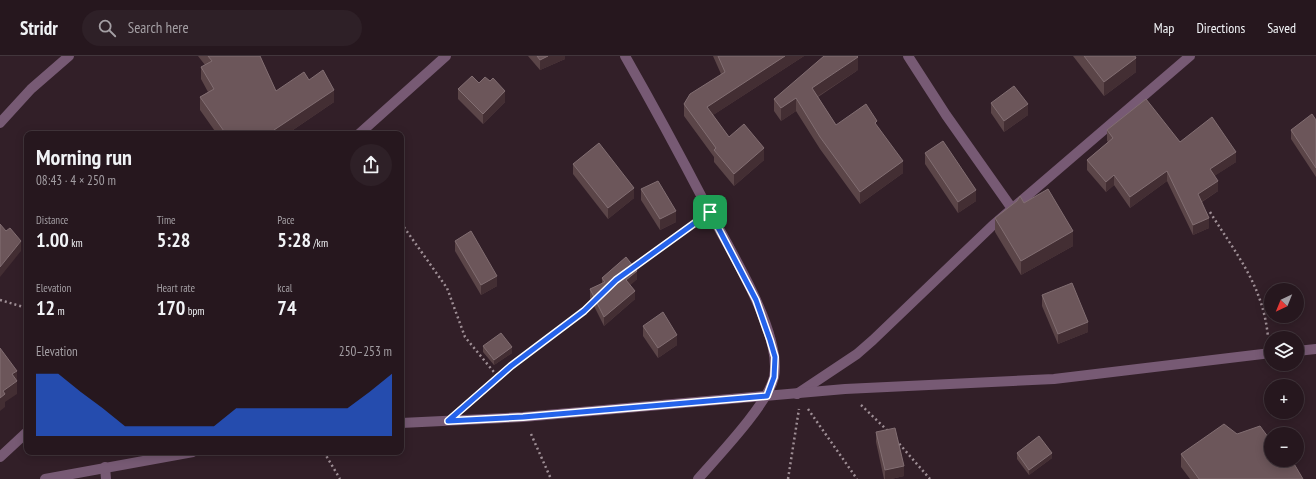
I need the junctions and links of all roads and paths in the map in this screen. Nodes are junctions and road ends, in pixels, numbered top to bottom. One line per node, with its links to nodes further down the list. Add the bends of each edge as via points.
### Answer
1 (69, 56): 6 (street, via 31,89)
2 (446, 56): 7 (street)
3 (625, 56): 9 (street)
4 (908, 56): 8 (street)
5 (1190, 56): 8 (street)
6 (0, 123)
7 (362, 131)
8 (1013, 210): 23 (street, via 992,226 857,354)
9 (710, 212): 12 (path); 22 (street, via 756,300 770,340 775,357 774,377)
10 (1210, 212): 16 (path, via 1258,292)
11 (404, 227): 20 (path, via 447,288 464,337)
12 (627, 272)
13 (599, 296): 20 (path, via 584,311)
14 (0, 300): 15 (path)
15 (24, 307)
16 (1267, 331)
17 (1316, 349): 18 (street)
18 (1304, 350)
19 (1264, 354): 21 (street, via 1054,379)
20 (498, 377): 25 (path)
21 (845, 389): 23 (street); 27 (path)
22 (767, 396): 23 (street); 24 (street); 38 (street)
23 (799, 396): 39 (path); 40 (path)
24 (523, 417): 25 (street); 37 (path)
25 (448, 421): 26 (street)
26 (404, 423)
27 (890, 433)
28 (24, 435): 32 (street)
29 (895, 438): 41 (path)
30 (176, 455): 33 (street)
31 (326, 455): 36 (path)
32 (0, 457)
33 (105, 467): 34 (street); 35 (street)
34 (45, 479)
35 (106, 479)
36 (340, 479)
37 (551, 479)
38 (698, 479)
39 (788, 479)
40 (857, 479)
41 (930, 479)

